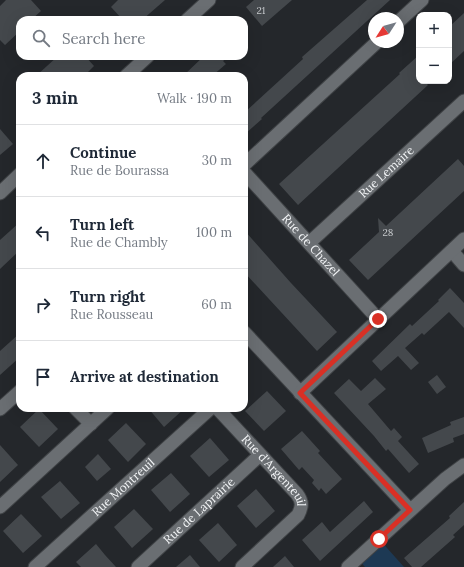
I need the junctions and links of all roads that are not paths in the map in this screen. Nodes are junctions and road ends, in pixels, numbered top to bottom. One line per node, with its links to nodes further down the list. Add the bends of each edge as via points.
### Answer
1 (209, 0): 3 (street)
2 (422, 0): 4 (street)
3 (191, 16)
4 (404, 16)
5 (371, 48): 9 (street)
6 (144, 60): 7 (street)
7 (130, 72)
8 (464, 101): 14 (street, Rue Lemaire)
9 (248, 161)
10 (248, 176): 14 (street, Rue de Chazel)
11 (16, 178): 12 (street)
12 (0, 193)
13 (464, 240): 15 (street)
14 (309, 243): 17 (street, Rue de Chazel)
15 (452, 251): 16 (street); 17 (street)
16 (464, 265)
17 (378, 319): 19 (street)
18 (248, 336): 19 (street)
19 (300, 393): 30 (street)
20 (16, 395): 21 (street)
21 (0, 409)
22 (79, 412): 26 (street)
23 (104, 412): 26 (street)
24 (207, 412): 31 (street, Rue Montreuil)
25 (221, 412): 27 (street, Rue d'Argenteuil)
26 (90, 424): 29 (street)
27 (260, 455): 32 (street, Rue de Laprairie); 33 (street, Rue d'Argenteuil, via 297,494 302,506 298,515)
28 (464, 465): 30 (street)
29 (0, 507)
30 (410, 510): 34 (street)
31 (36, 567)
32 (138, 567)
33 (242, 567)
34 (348, 567)

